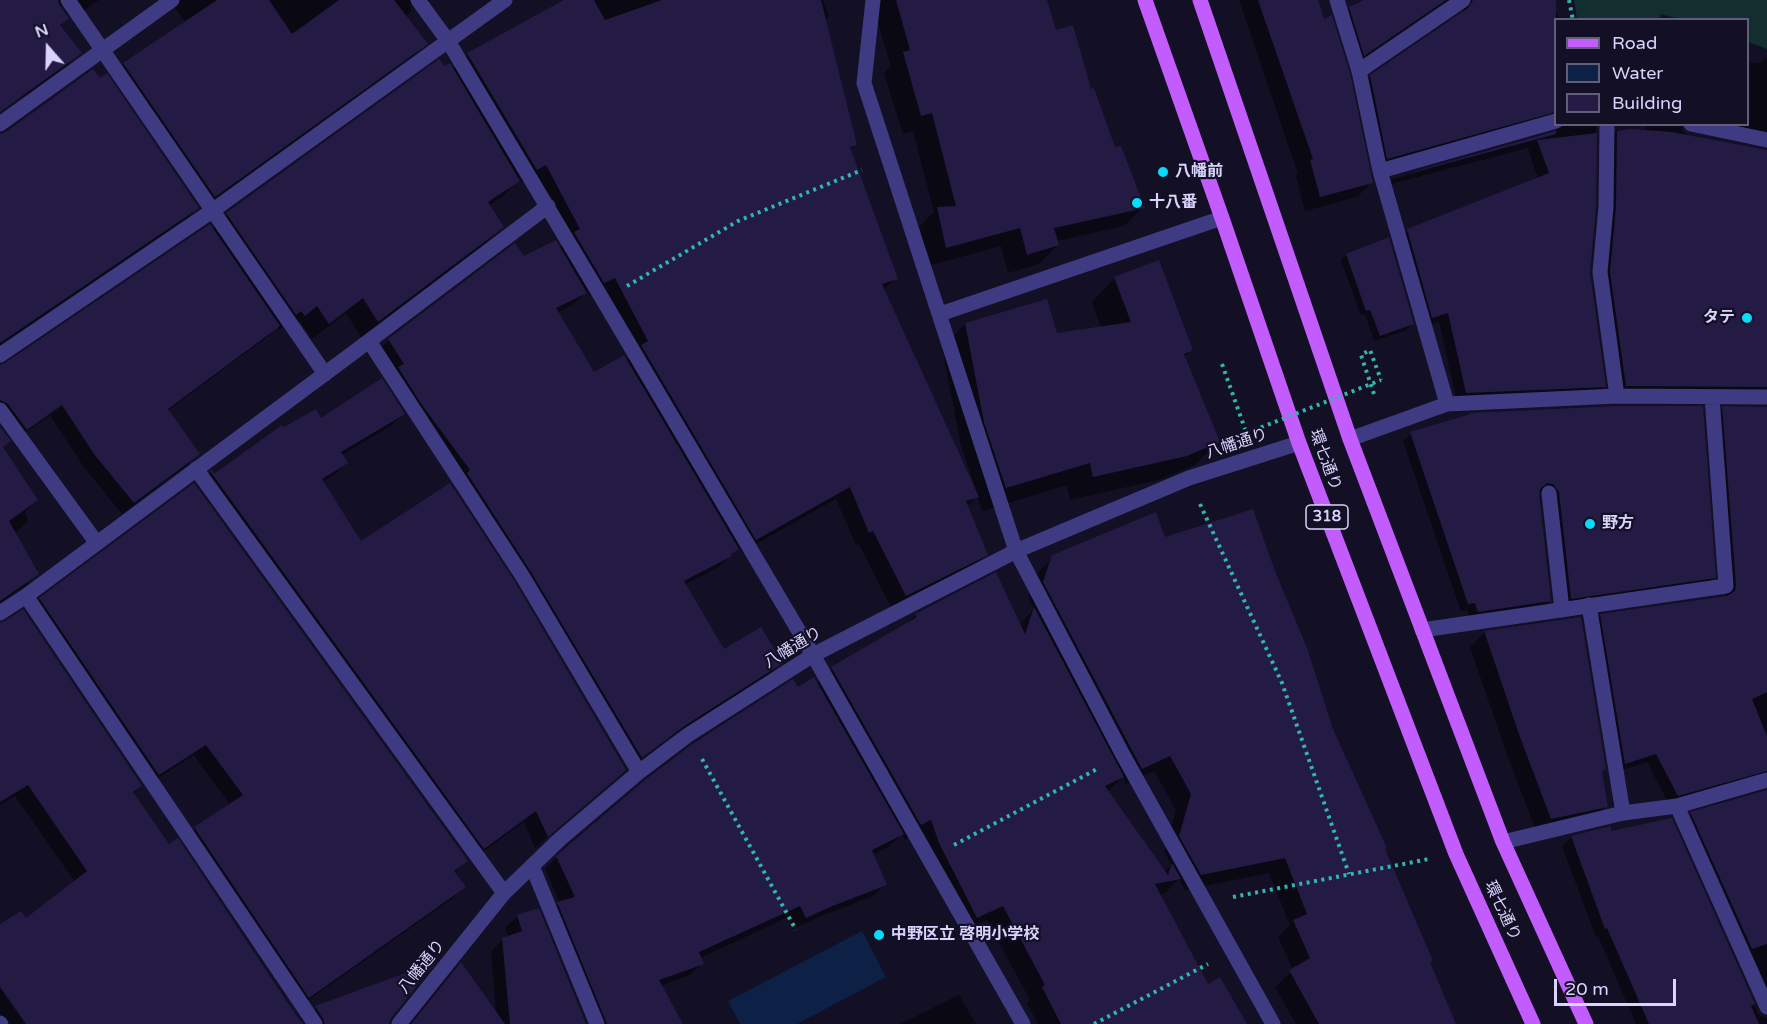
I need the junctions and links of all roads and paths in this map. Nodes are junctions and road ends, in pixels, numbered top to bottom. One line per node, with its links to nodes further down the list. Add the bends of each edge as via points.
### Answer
1 (68, 0): 13 (street)
2 (172, 0): 13 (street)
3 (418, 0): 12 (street)
4 (505, 0): 12 (street)
5 (873, 0): 20 (street, via 864,83)
6 (1145, 0): 24 (main road, 環七通り / 318)
7 (1200, 0): 37 (main road, 環七通り)
8 (1337, 0): 14 (street)
9 (1463, 0): 14 (street)
10 (1569, 0): 11 (path)
11 (1573, 18)
12 (448, 41): 22 (street); 23 (street)
13 (102, 50): 16 (street); 23 (street)
14 (1359, 71): 21 (street)
15 (1554, 122): 21 (street)
16 (0, 124)
17 (1607, 126): 32 (street, via 1600,272)
18 (1700, 126): 19 (street)
19 (1767, 141)
20 (889, 158): 25 (path, via 738,220); 26 (street)
21 (1380, 171): 35 (street)
22 (548, 206): 25 (street); 27 (street)
23 (212, 211): 28 (street); 30 (street)
24 (1222, 218): 26 (street); 38 (main road, 環七通り / 318)
25 (603, 300): 49 (street)
26 (940, 315): 43 (street)
27 (369, 341): 30 (street); 52 (street, via 523,577)
28 (0, 355)
29 (1222, 364): 31 (path, bridge, via 1247,433 1309,409 1350,392 1360,388 1371,384 1381,380 1370,350 1361,355 1370,384)
30 (325, 374): 39 (street)
31 (1374, 394)
32 (1617, 396): 33 (street); 35 (street)
33 (1712, 397): 34 (street); 45 (street, via 1726,586)
34 (1767, 397)
35 (1447, 404): 37 (street)
36 (0, 410): 42 (street)
37 (1350, 439): 48 (main road, 環七通り)
38 (1299, 442): 40 (street, 八幡通り); 57 (main road, 環七通り / 318)
39 (196, 469): 42 (street); 61 (street)
40 (1189, 478): 43 (street, 八幡通り); 60 (path, via 1282,683)
41 (1549, 493): 46 (street)
42 (96, 542): 44 (street)
43 (1016, 551): 49 (street, 八幡通り); 51 (street)
44 (26, 596): 47 (street); 66 (street)
45 (1589, 605): 46 (street); 55 (street)
46 (1562, 610): 48 (street)
47 (0, 613)
48 (1422, 630): 56 (main road, 環七通り)
49 (813, 655): 50 (street, 八幡通り); 58 (street)
50 (688, 735): 52 (street, 八幡通り); 63 (path)
51 (1123, 755): 58 (path); 62 (street)
52 (639, 772): 59 (street, 八幡通り)
53 (1767, 780): 54 (street)
54 (1677, 806): 55 (street); 65 (street)
55 (1623, 813): 56 (street)
56 (1503, 842): 73 (main road, 環七通り)
57 (1456, 854): 60 (path); 72 (main road, 環七通り / 318)
58 (929, 858): 69 (street)
59 (532, 866): 61 (street, 八幡通り); 68 (street)
60 (1348, 874): 62 (path)
61 (504, 893): 67 (street, 八幡通り)
62 (1206, 902): 64 (street)
63 (796, 930)
64 (1233, 951): 70 (path); 71 (street)
65 (1767, 1007)
66 (315, 1024)
67 (399, 1024)
68 (597, 1024)
69 (1023, 1024)
70 (1094, 1024)
71 (1273, 1024)
72 (1533, 1024)
73 (1586, 1024)

